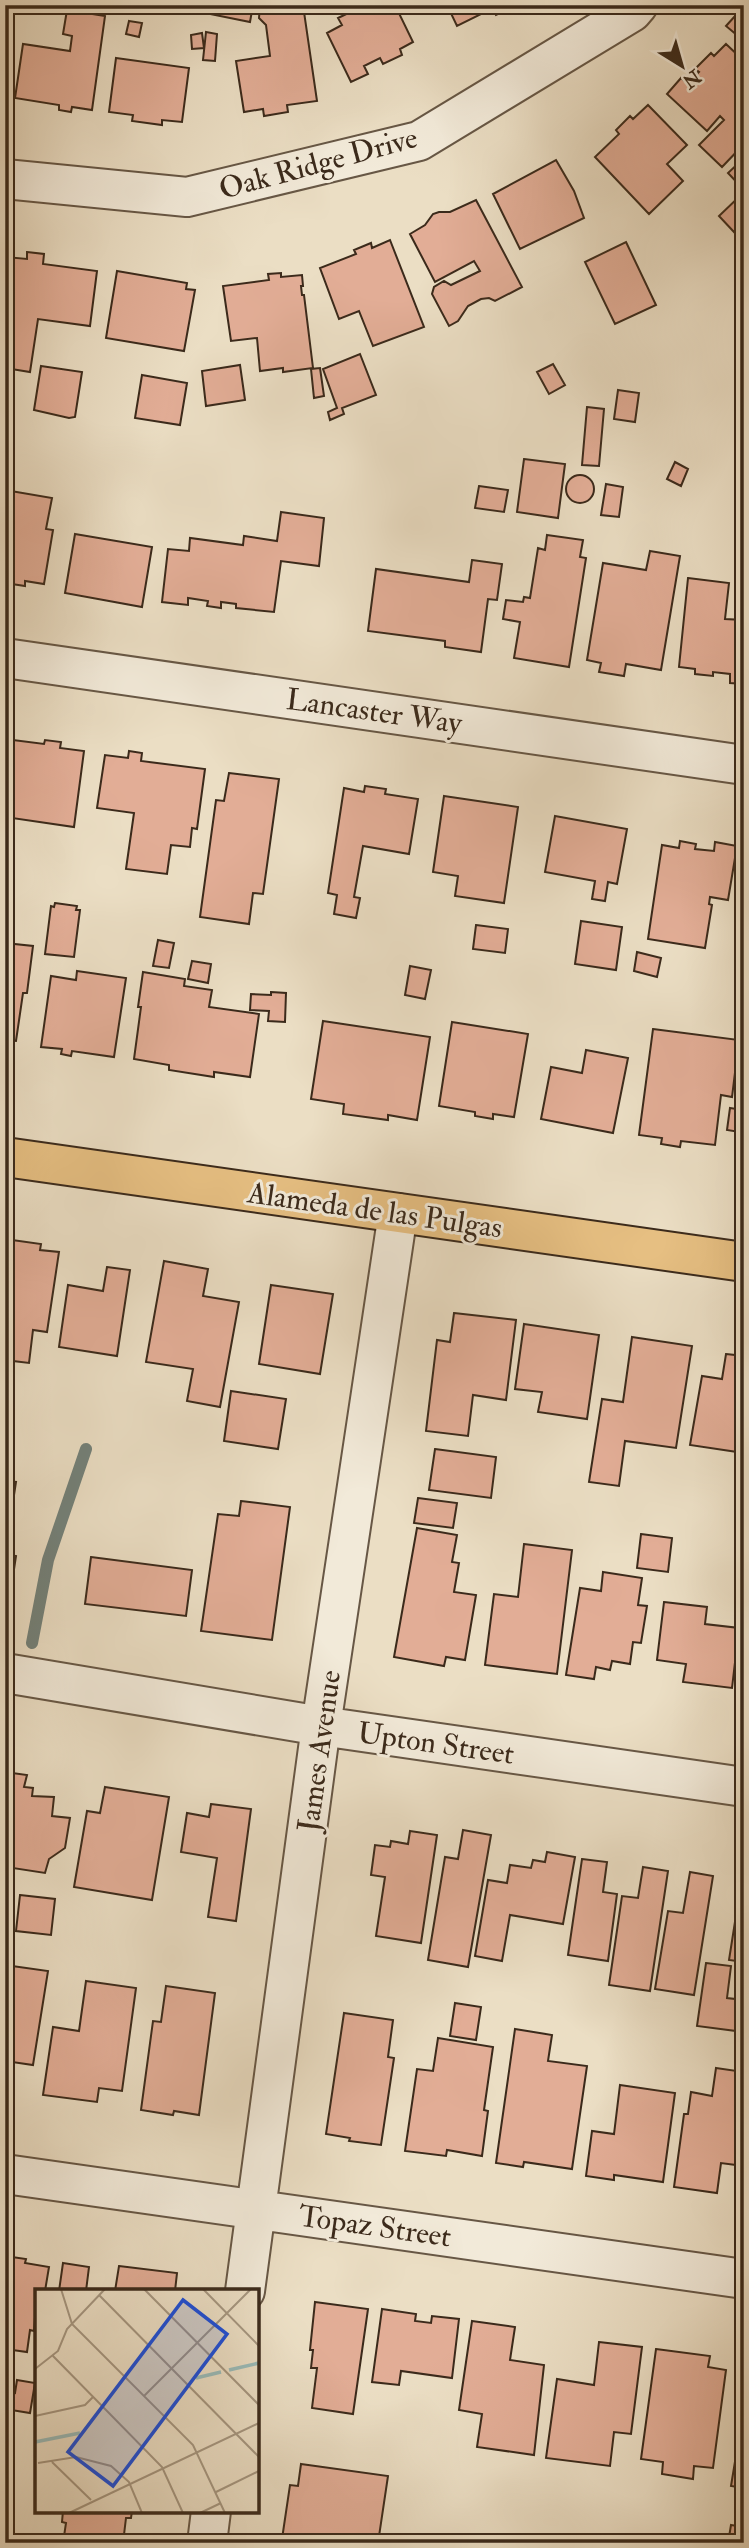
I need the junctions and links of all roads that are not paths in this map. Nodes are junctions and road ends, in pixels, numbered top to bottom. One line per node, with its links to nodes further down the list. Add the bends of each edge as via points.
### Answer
1 (638, 5): 2 (street, Oak Ridge Drive, via 419,141 187,197)
2 (5, 179)
3 (5, 658): 4 (street, Lancaster Way)
4 (744, 765)
5 (5, 1157): 6 (main road, Alameda de las Pulgas)
6 (398, 1213): 7 (main road, Alameda de las Pulgas); 9 (street, James Avenue)
7 (744, 1262)
8 (5, 1673): 9 (street, Upton Street)
9 (321, 1726): 10 (street, Upton Street); 12 (street, James Avenue)
10 (744, 1787)
11 (5, 2174): 12 (street, Topaz Street)
12 (257, 2211): 13 (street, Topaz Street); 14 (street, James Avenue)
13 (744, 2279)
14 (245, 2289)
15 (211, 2513): 16 (street)
16 (207, 2543)

